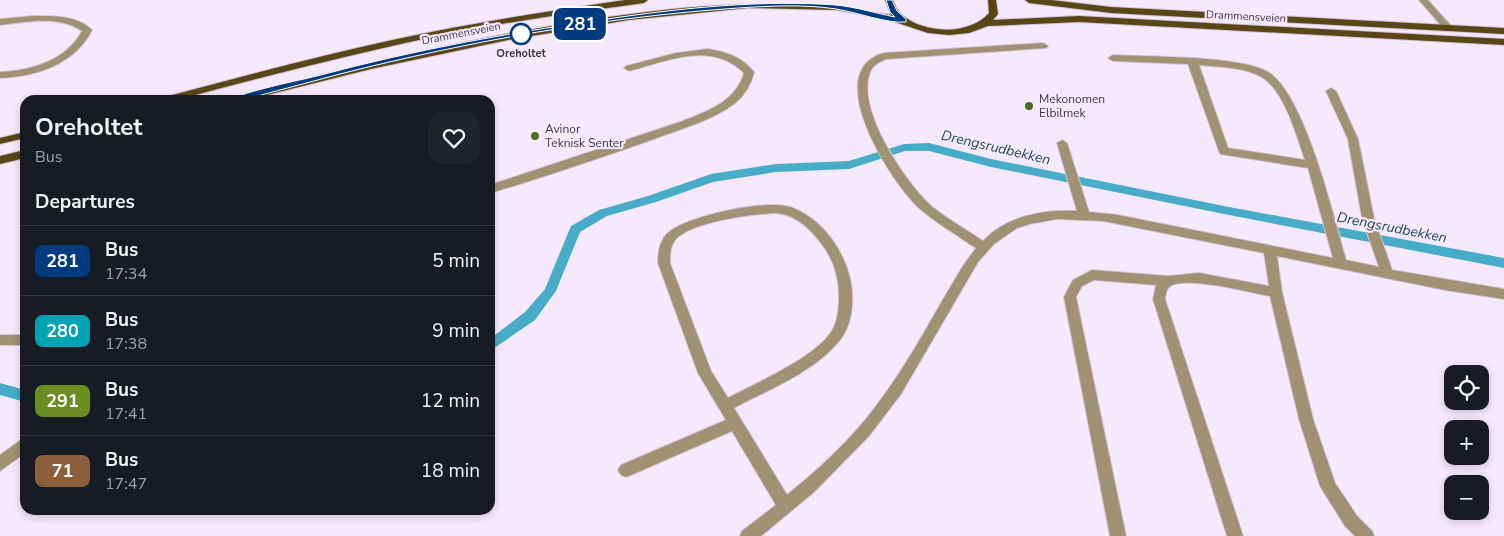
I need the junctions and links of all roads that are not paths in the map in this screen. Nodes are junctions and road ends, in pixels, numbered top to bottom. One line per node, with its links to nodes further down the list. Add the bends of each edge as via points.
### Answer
1 (644, 0): 18 (main road, Drammensveien, via 506,20 430,35)
2 (890, 0): 6 (main road, via 894,12)
3 (992, 0): 8 (main road, via 994,16)
4 (1029, 0): 9 (main road, Drammensveien, via 1111,10)
5 (1423, 0): 9 (street)
6 (904, 21): 8 (main road, Drammensveien, via 937,32 964,31); 19 (main road, Drammensveien, via 836,7 791,4 641,16 546,29 433,51)
7 (0, 22): 16 (street, via 69,20 87,30 75,48 58,59 35,70)
8 (986, 23): 11 (main road, Drammensveien, via 1079,19)
9 (1448, 28): 10 (main road, Drammensveien)
10 (1504, 31)
11 (1504, 42)
12 (1043, 46): 28 (street, via 884,56 867,68 862,84 868,116 878,143 893,167 923,205)
13 (1113, 58): 14 (street)
14 (1193, 63): 25 (street, via 1227,65 1267,76 1279,88 1303,137); 25 (street, via 1224,151)
15 (629, 68): 26 (street, via 705,52 733,58 749,72 737,95 699,118)
16 (0, 75)
17 (1330, 91): 31 (street, via 1353,139 1368,218)
18 (184, 95)
19 (254, 95)
20 (20, 136): 21 (main road)
21 (0, 141)
22 (1062, 143): 27 (street)
23 (20, 155): 24 (main road)
24 (0, 160)
25 (1312, 165): 30 (street)
26 (495, 187)
27 (1084, 215): 28 (street, via 1047,216 1022,222 1001,233); 29 (street)
28 (984, 248): 42 (street, via 965,270 895,391 838,461)
29 (1270, 250): 30 (street); 33 (street)
30 (1340, 262): 31 (street)
31 (1387, 272): 34 (street)
32 (1168, 281): 33 (street, via 1199,278); 44 (street, via 1092,275 1077,283 1070,297); 45 (street, via 1160,289 1159,299)
33 (1276, 292): 46 (street, via 1306,419 1328,486 1351,521)
34 (1504, 294)
35 (0, 340): 36 (street)
36 (20, 340)
37 (725, 406): 37 (street, via 705,373 686,327 664,263 664,249 672,236 695,223 755,210 786,210 801,216 825,238 844,276 844,321 835,337 814,357); 38 (street)
38 (736, 423): 41 (street); 42 (street)
39 (20, 448): 40 (street)
40 (0, 464)
41 (626, 470)
42 (786, 507): 43 (street)
43 (748, 536)
44 (1118, 536)
45 (1235, 536)
46 (1366, 536)

